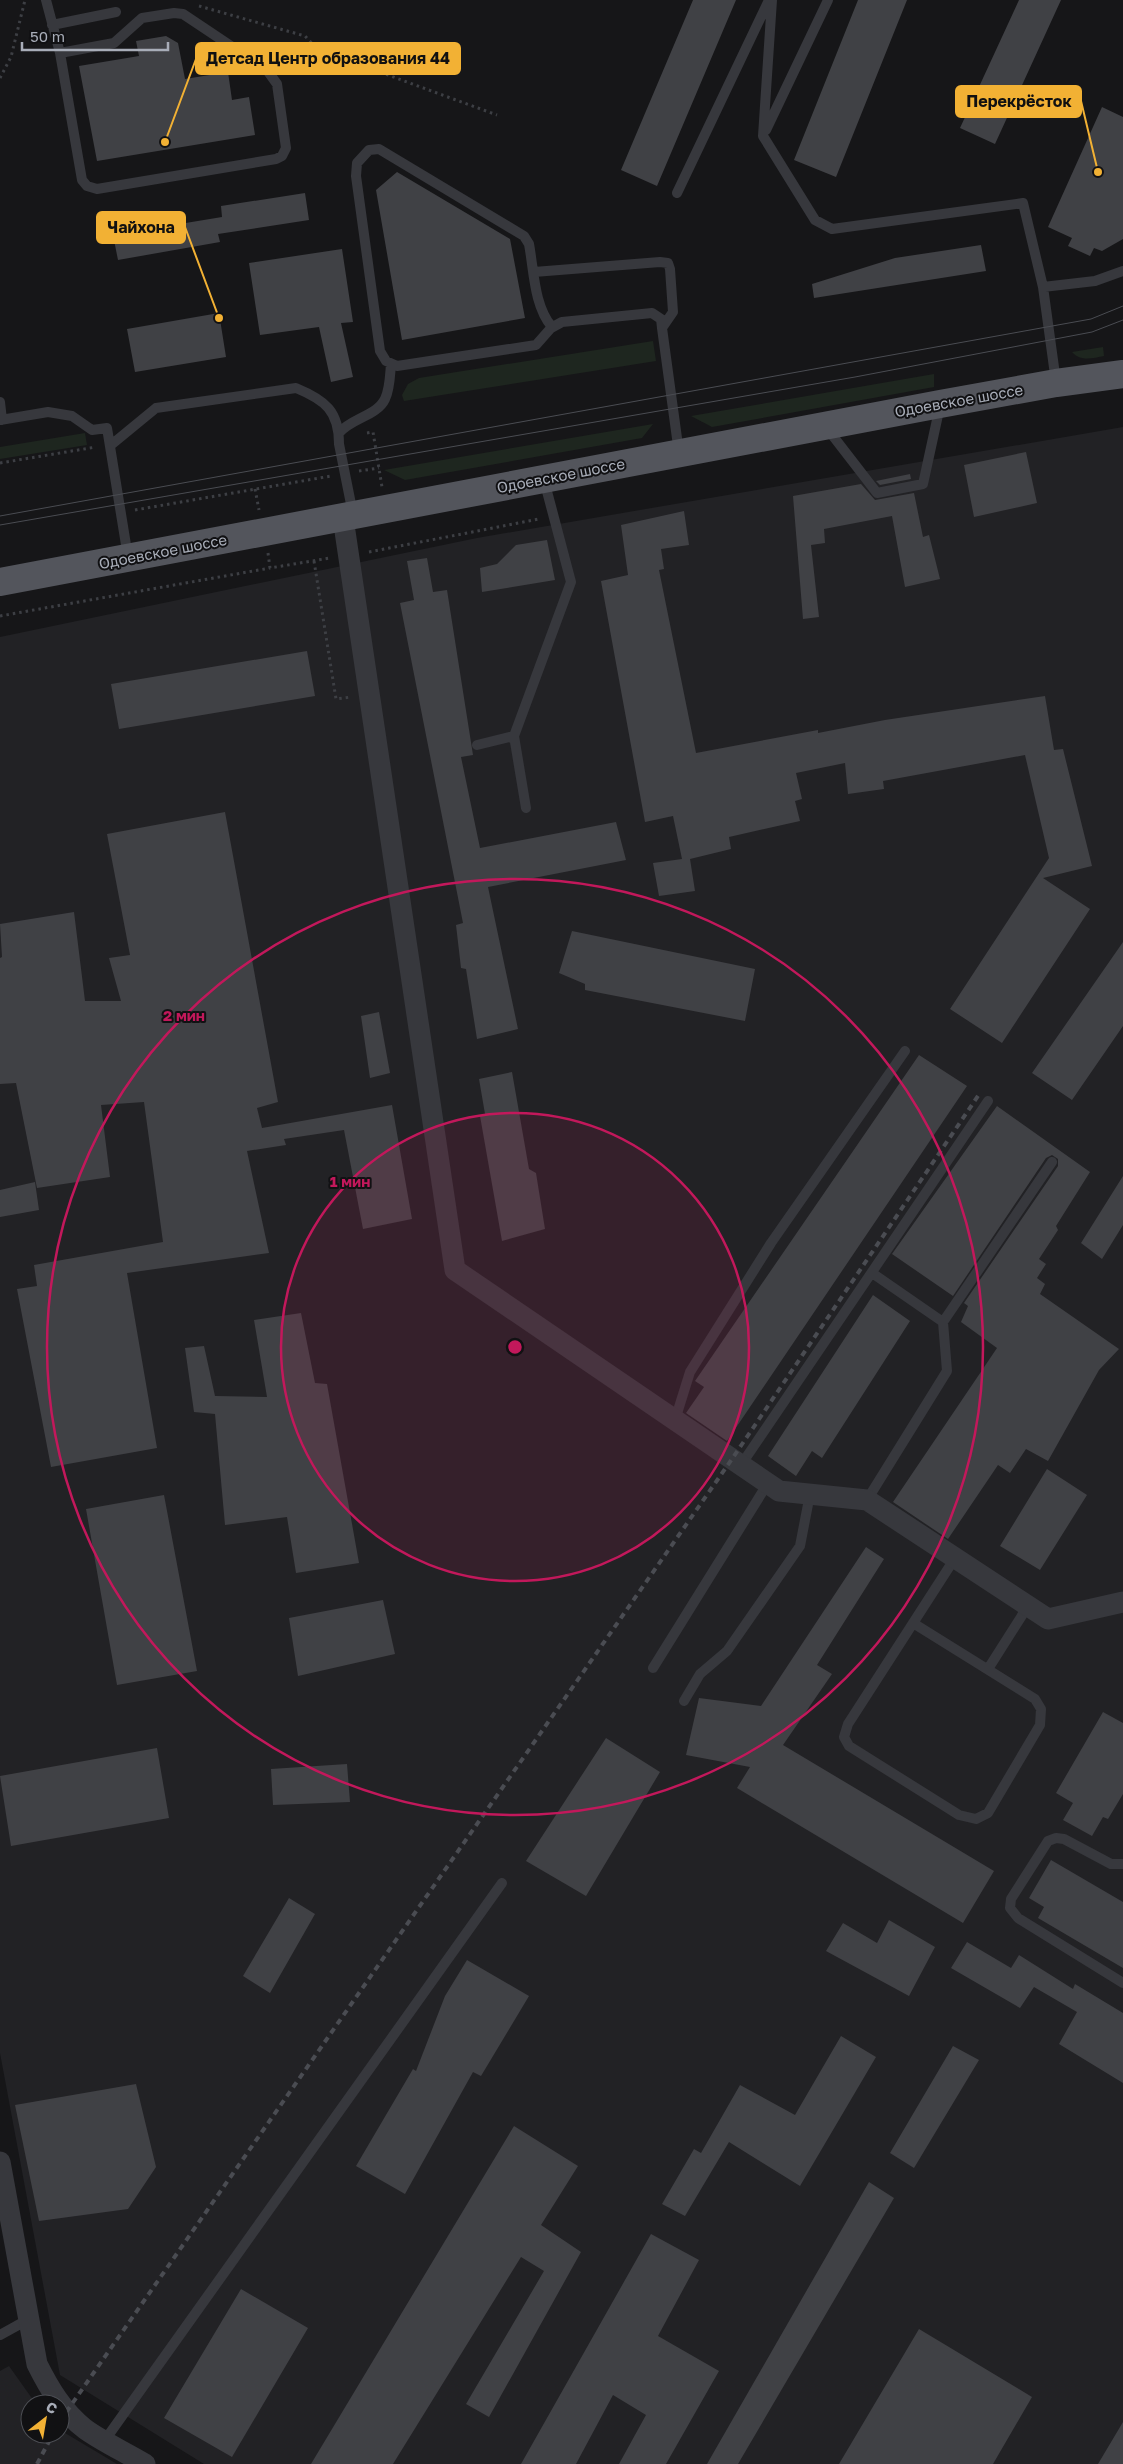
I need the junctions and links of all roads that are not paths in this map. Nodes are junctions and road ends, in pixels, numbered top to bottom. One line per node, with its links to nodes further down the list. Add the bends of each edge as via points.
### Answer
1 (46, 0): 5 (lane)
2 (770, 0): 7 (lane); 8 (lane)
3 (828, 0): 7 (lane)
4 (116, 12): 5 (lane)
5 (52, 24): 6 (lane)
6 (60, 52): 6 (lane, via 82,180 87,186 97,188 276,159 286,148 274,77 183,14 142,18 114,43)
7 (763, 136): 11 (lane, via 816,220 832,229 1023,203)
8 (678, 193)
9 (1123, 271): 11 (lane, via 1096,281)
10 (534, 272): 12 (lane, via 544,318); 13 (lane, via 668,263 672,312); 14 (lane, via 529,244 524,236 388,153 379,149 369,150 357,163 356,176 380,351 386,362)
11 (1042, 287): 16 (lane)
12 (552, 327): 13 (lane, via 562,322 652,313 661,319); 14 (lane, via 536,344 397,366)
13 (662, 328): 23 (lane)
14 (391, 364): 21 (lane, via 385,399 379,407 352,421)
15 (1123, 374): 16 (main road, Одоевское шоссе)
16 (1056, 384): 18 (main road, Одоевское шоссе)
17 (0, 402): 19 (lane)
18 (940, 404): 20 (main road, Одоевское шоссе); 20 (lane, via 923,484 877,493)
19 (1, 420): 22 (lane, via 48,412 72,416 92,430 108,428)
20 (825, 427): 23 (main road, Одоевское шоссе)
21 (339, 433): 22 (lane, via 330,407 312,394 296,388 156,408); 25 (lane)
22 (111, 445): 26 (lane)
23 (679, 454): 24 (main road, Одоевское шоссе)
24 (544, 479): 25 (main road, Одоевское шоссе); 28 (lane, via 571,582)
25 (348, 517): 26 (main road, Одоевское шоссе); 36 (street, via 348,556 455,1270)
26 (128, 558): 27 (main road, Одоевское шоссе)
27 (0, 582)
28 (514, 736): 29 (lane); 30 (lane)
29 (477, 745)
30 (526, 808)
31 (905, 1051): 36 (lane, via 771,1243 690,1372)
32 (988, 1102): 34 (lane)
33 (1052, 1162): 35 (lane)
34 (872, 1273): 35 (lane); 37 (lane)
35 (943, 1322): 40 (lane, via 947,1371)
36 (675, 1420): 37 (street)
37 (741, 1465): 38 (street)
38 (768, 1483): 39 (street, via 779,1491); 45 (lane)
39 (810, 1494): 40 (street); 47 (lane, via 800,1546 727,1651 700,1674)
40 (867, 1500): 41 (street)
41 (955, 1558): 43 (street); 44 (lane)
42 (1123, 1602): 43 (street, via 1048,1619)
43 (1028, 1606): 46 (lane)
44 (913, 1623): 46 (lane); 46 (lane, via 848,1724 844,1737 849,1746 934,1799 959,1814 976,1819 988,1813 1040,1725 1041,1709 1035,1699)
45 (653, 1668)
46 (988, 1669)
47 (684, 1701)
48 (1123, 1864): 50 (lane, via 1111,1864 1064,1839 1056,1838 1048,1842 1011,1899 1010,1908 1018,1918)
49 (502, 1883): 54 (lane)
50 (1123, 1983)
51 (0, 2162): 52 (street)
52 (29, 2319): 53 (lane); 54 (street, via 37,2364 48,2387 85,2428)
53 (0, 2335)
54 (105, 2440): 55 (street)
55 (145, 2464)

